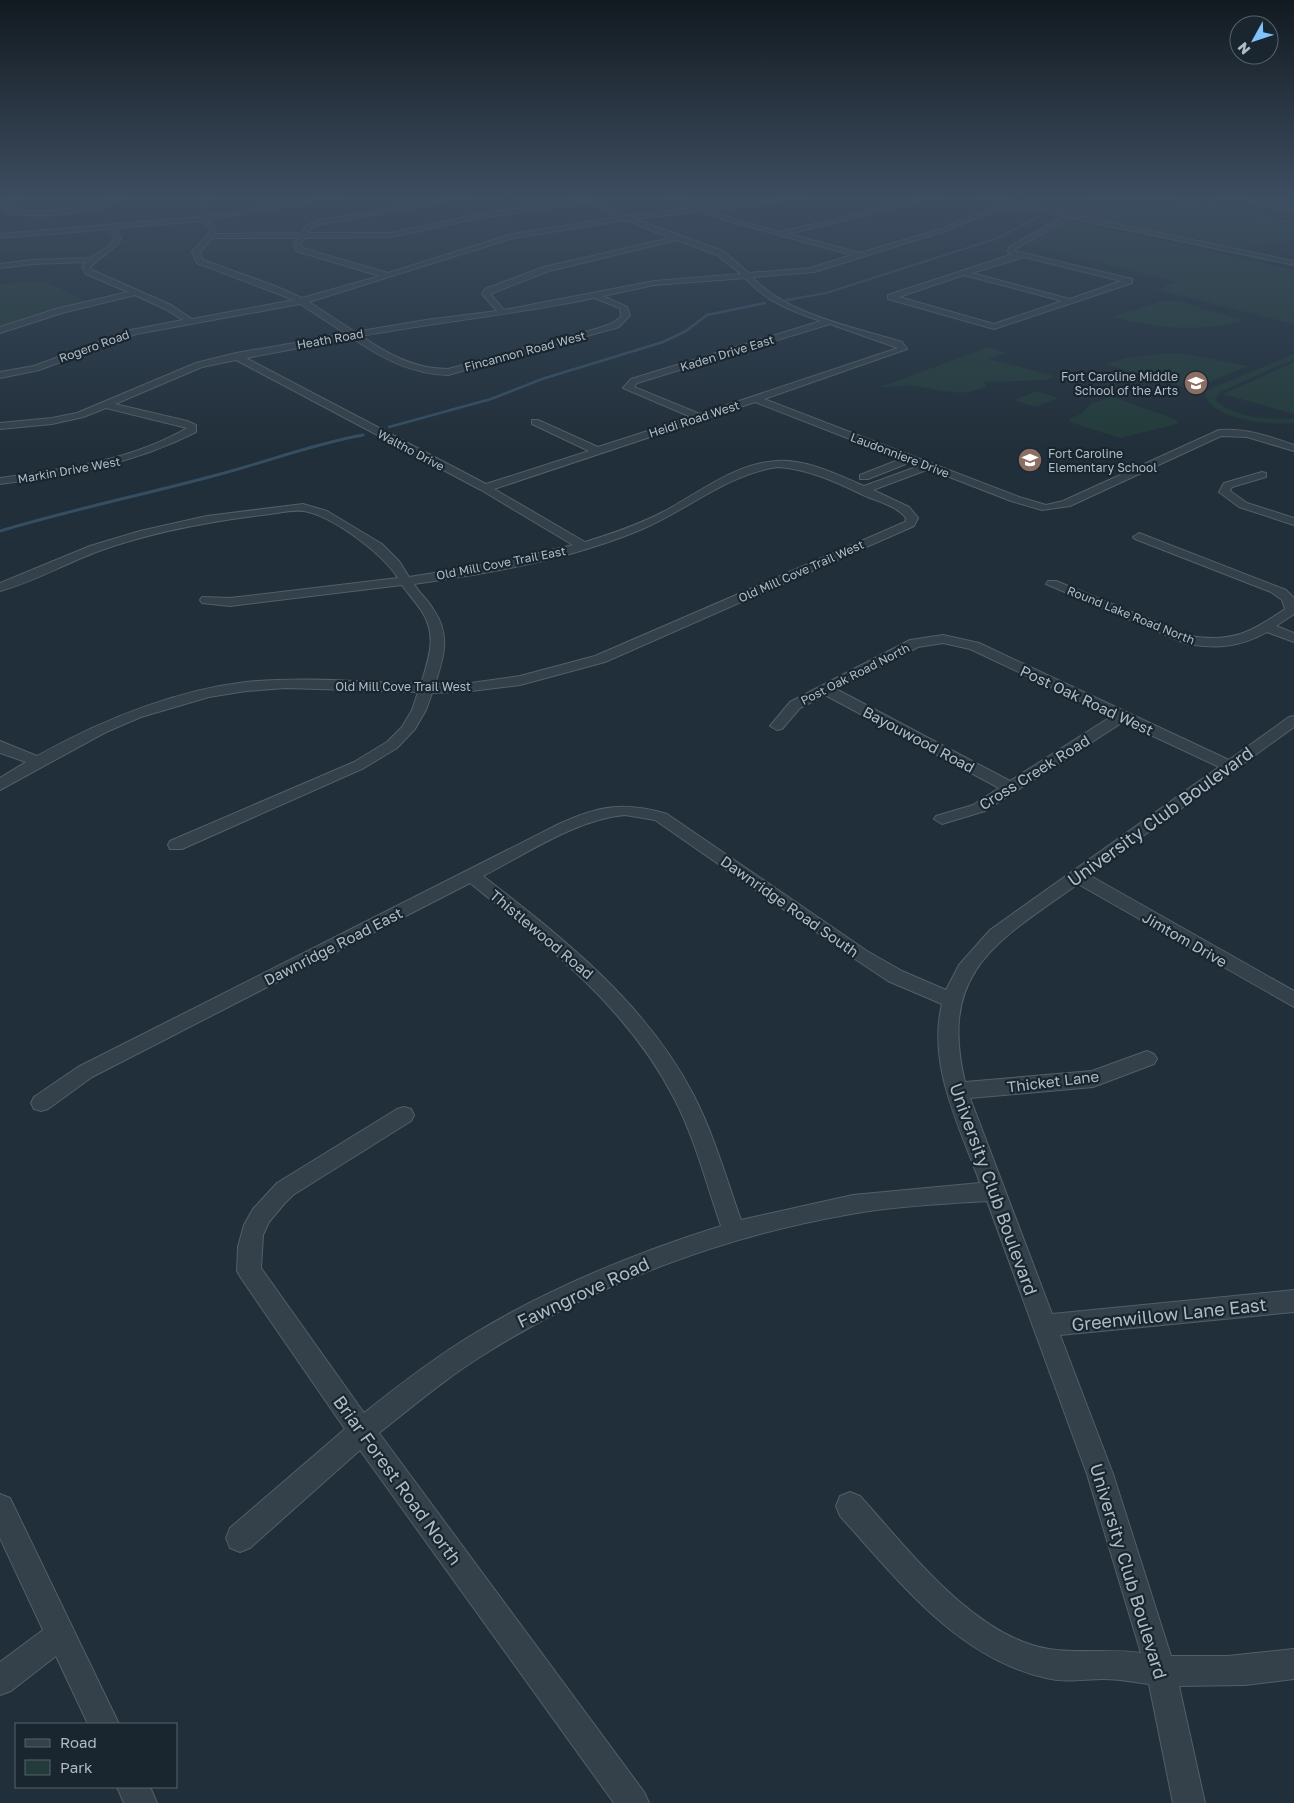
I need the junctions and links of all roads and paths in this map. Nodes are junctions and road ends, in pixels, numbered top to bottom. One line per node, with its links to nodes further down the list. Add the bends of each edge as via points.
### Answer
1 (109, 281): 10 (street)
2 (250, 281): 13 (street)
3 (368, 281): 13 (street, Rogero Road)
4 (512, 281): 14 (street, via 488,290 486,294)
5 (674, 281): 11 (street, Heath Road)
6 (752, 281): 16 (street, via 773,300)
7 (939, 281): 12 (street, via 890,297 994,327)
8 (995, 281): 12 (street)
9 (1129, 281): 12 (street)
10 (135, 293): 15 (street); 17 (street, via 59,311)
11 (595, 294): 14 (street, Heath Road); 18 (street, Fincannon Road West, via 623,308 625,318 602,330 438,373 423,371 398,360)
12 (1070, 301)
13 (302, 302): 15 (street, Rogero Road); 18 (street)
14 (502, 312): 18 (street, Heath Road)
15 (190, 321): 20 (street, Rogero Road, via 134,332 36,368)
16 (828, 322): 21 (street, Heidi Road West, via 903,348); 23 (street, Kaden Drive East, via 634,381 628,388)
17 (0, 330)
18 (352, 335): 19 (street, Heath Road)
19 (236, 356): 22 (street, Heath Road, via 199,365); 33 (street, Waltho Drive)
20 (0, 375)
21 (755, 399): 23 (street, Heidi Road West); 28 (street, Laudonniere Drive)
22 (107, 405): 25 (street, Heath Road, via 69,418); 31 (street, Markin Drive West, via 184,423 192,430 132,458 86,469)
23 (699, 417): 27 (street, Heidi Road West)
24 (535, 422): 27 (street)
25 (0, 426)
26 (1294, 448): 29 (street, Laudonniere Drive, via 1231,432 1209,437 1066,504 1046,508)
27 (598, 451): 33 (street, Heidi Road West)
28 (910, 459): 29 (street, Laudonniere Drive); 32 (street)
29 (928, 466): 34 (street)
30 (1262, 475): 35 (street, via 1228,485 1224,492 1243,505)
31 (0, 481)
32 (846, 484): 34 (street); 37 (street, Old Mill Cove Trail East, via 805,468 780,464 762,466 663,515)
33 (485, 488): 37 (street, Waltho Drive)
34 (862, 491): 45 (street, Old Mill Cove Trail West, via 906,509 912,518 910,524 567,671 471,687)
35 (1294, 522)
36 (1139, 537): 42 (street, Round Lake Road North, via 1276,589 1286,596 1292,603 1292,610)
37 (584, 546): 38 (street, Old Mill Cove Trail East, via 471,571)
38 (405, 580): 40 (street, via 378,547 323,513 303,507 207,519 144,533); 41 (street, Old Mill Cove Trail East, via 230,602); 45 (street, via 428,610 438,631 438,653)
39 (1052, 584): 42 (street, Round Lake Road North, via 1187,640 1219,645 1234,643)
40 (0, 586)
41 (206, 600)
42 (1266, 627): 43 (street)
43 (1294, 638)
44 (943, 639): 46 (street, Post Oak Road North, via 915,643); 47 (street, Post Oak Road West, via 974,646)
45 (426, 688): 51 (street, Old Mill Cove Trail West, via 285,684 229,688 194,695 112,723); 57 (street, via 408,729 371,759)
46 (826, 690): 49 (street, Post Oak Road North, via 795,705); 54 (street, Bayouwood Road)
47 (1122, 716): 52 (street, Post Oak Road West); 54 (street, Cross Creek Road)
48 (1294, 720): 52 (street, University Club Boulevard)
49 (777, 726)
50 (0, 746): 51 (street)
51 (37, 761): 53 (street, Old Mill Cove Trail West)
52 (1230, 766): 59 (street, University Club Boulevard)
53 (0, 785)
54 (1010, 788): 56 (street, Cross Creek Road, via 979,808)
55 (632, 809): 58 (street, Dawnridge Road East, via 594,814); 61 (street, Dawnridge Road South, via 661,818 895,976)
56 (942, 819)
57 (176, 845)
58 (471, 874): 64 (street, Dawnridge Road East, via 85,1072); 67 (street, Thistlewood Road, via 577,960 632,1018 660,1054 698,1129)
59 (1077, 876): 60 (street, Jimtom Drive); 61 (street, University Club Boulevard, via 982,947)
60 (1290, 992)
61 (951, 1000): 63 (street, University Club Boulevard, via 947,1028 948,1060)
62 (1146, 1059): 63 (street, Thicket Lane, via 1093,1079)
63 (957, 1091): 66 (street, University Club Boulevard)
64 (41, 1103)
65 (404, 1115): 70 (street, Briar Forest Road North, via 285,1188 265,1208 249,1240 249,1271)
66 (993, 1191): 67 (street, Fawngrove Road, via 853,1204); 69 (street, University Club Boulevard)
67 (734, 1231): 70 (street, Fawngrove Road, via 632,1267 497,1334)
68 (1294, 1301): 69 (street, Greenwillow Lane East)
69 (1045, 1326): 76 (street, University Club Boulevard, via 1100,1474)
70 (361, 1430): 73 (street, Fawngrove Road); 81 (street, Briar Forest Road North)
71 (850, 1506): 76 (street, via 956,1617 984,1639 1017,1656 1048,1664 1118,1664)
72 (0, 1508): 74 (street)
73 (240, 1538)
74 (62, 1634): 77 (street); 78 (street)
75 (1294, 1664): 76 (street, via 1216,1671)
76 (1161, 1670): 82 (street, University Club Boulevard)
77 (0, 1680)
78 (104, 1723)
79 (134, 1788): 80 (street)
80 (141, 1803)
81 (633, 1803)
82 (1189, 1803)

